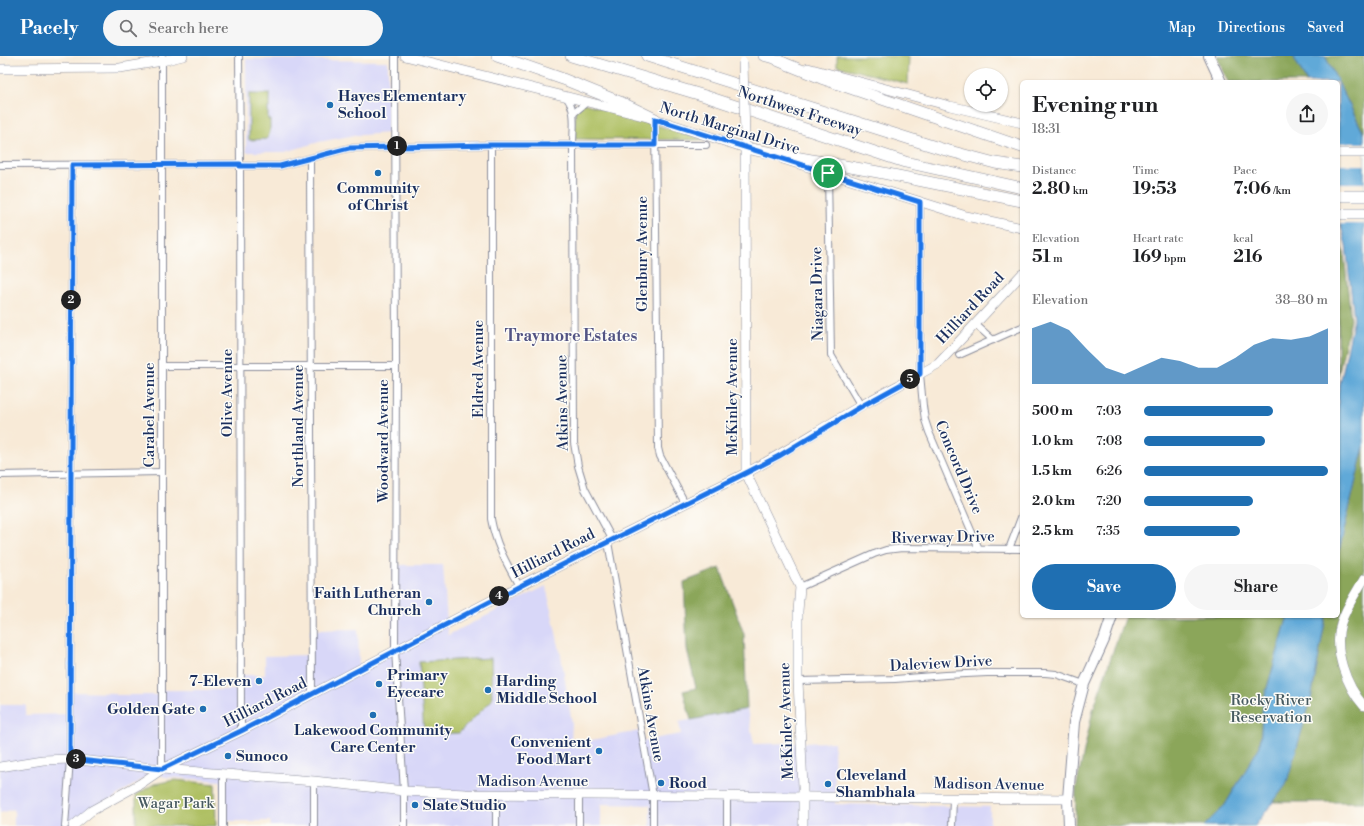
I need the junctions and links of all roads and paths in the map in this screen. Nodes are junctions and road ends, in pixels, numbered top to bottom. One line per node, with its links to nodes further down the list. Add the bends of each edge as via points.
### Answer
1 (183, 56): 10 (main road)
2 (239, 56): 33 (street, Olive Avenue)
3 (395, 56): 25 (street, Woodward Avenue)
4 (405, 56): 15 (main road, North Marginal Drive)
5 (497, 56): 18 (highway, via 563,79)
6 (571, 56): 36 (highway, Northwest Freeway, via 705,96 905,162)
7 (647, 56): 34 (highway, Northwest Freeway, via 942,149)
8 (763, 56): 12 (main road)
9 (1209, 56): 14 (main road)
10 (162, 59): 13 (main road, via 120,68); 30 (street, Carabel Avenue)
11 (743, 59): 20 (main road, McKinley Avenue, bridge)
12 (779, 61): 19 (main road); 26 (highway, via 821,78)
13 (0, 69)
14 (1220, 80)
15 (565, 96): 16 (main road, North Marginal Drive); 17 (street, Atkins Avenue, via 572,104)
16 (587, 102): 17 (street); 18 (main road, North Marginal Drive)
17 (574, 114): 22 (street, Atkins Avenue)
18 (655, 119): 20 (main road, North Marginal Drive); 23 (street, Glenbury Avenue)
19 (1020, 123)
20 (745, 142): 35 (main road, North Marginal Drive); 39 (highway); 56 (main road, McKinley Avenue)
21 (491, 145): 22 (street); 25 (street); 66 (street, Eldred Avenue, via 492,519 497,545)
22 (573, 145): 23 (street); 61 (street, Atkins Avenue, via 574,443 585,489)
23 (655, 145): 24 (street); 59 (street, Glenbury Avenue, via 658,448)
24 (706, 145)
25 (396, 146): 29 (street, via 349,148); 52 (street, Woodward Avenue)
26 (1020, 146)
27 (1340, 153): 28 (main road)
28 (1364, 153)
29 (310, 159): 33 (street, via 280,166); 50 (street, Northland Avenue)
30 (163, 164): 32 (street); 33 (street); 51 (street, Carabel Avenue)
31 (0, 165): 32 (street)
32 (72, 165): 57 (street)
33 (240, 165): 49 (street, Olive Avenue)
34 (1020, 167)
35 (828, 173): 40 (main road, North Marginal Drive); 54 (street, Niagara Drive, via 831,355)
36 (1020, 188)
37 (1340, 196): 38 (highway)
38 (1364, 196)
39 (1020, 201)
40 (920, 202): 43 (main road, North Marginal Drive, via 966,216); 53 (street, Concord Drive)
41 (1340, 214): 42 (highway)
42 (1364, 214)
43 (1020, 228)
44 (1020, 276): 45 (main road, Hilliard Road)
45 (975, 324): 47 (street); 53 (main road, Hilliard Road, via 938,364)
46 (1020, 328): 47 (street)
47 (993, 340): 48 (street)
48 (959, 355)
49 (240, 365): 50 (street); 51 (street); 74 (street, Olive Avenue)
50 (311, 365): 52 (street); 72 (street, Northland Avenue)
51 (163, 366): 55 (street, Carabel Avenue)
52 (396, 366): 69 (street, Woodward Avenue)
53 (920, 374): 54 (main road, Hilliard Road); 62 (street, Concord Drive, via 927,426)
54 (862, 406): 56 (main road, Hilliard Road)
55 (162, 472): 57 (street); 77 (street, Carabel Avenue)
56 (746, 473): 59 (main road, Hilliard Road); 67 (main road, McKinley Avenue)
57 (70, 474): 58 (street); 75 (street)
58 (0, 475)
59 (685, 503): 61 (main road, Hilliard Road)
60 (1020, 521): 63 (street)
61 (610, 540): 66 (main road, Hilliard Road); 83 (street, Atkins Avenue)
62 (980, 549): 63 (street, Riverway Drive); 67 (street, Riverway Drive, via 886,550)
63 (1009, 549): 64 (street, Riverway Drive)
64 (1020, 549)
65 (1364, 579): 73 (main road, via 1341,624 1339,642 1344,672 1353,692)
66 (519, 586): 69 (main road, Hilliard Road)
67 (800, 587): 70 (main road, McKinley Avenue)
68 (1111, 618): 71 (main road)
69 (395, 650): 72 (main road, Hilliard Road); 80 (street, Woodward Avenue)
70 (798, 681): 71 (street, Daleview Drive, via 1045,673 1056,674); 85 (main road, McKinley Avenue)
71 (1084, 684): 87 (main road, via 1074,722)
72 (312, 693): 74 (main road, Hilliard Road)
73 (1364, 706)
74 (241, 731): 77 (main road, Hilliard Road)
75 (70, 759): 76 (main road, Madison Avenue, via 43,760); 77 (main road, Madison Avenue); 88 (street)
76 (0, 767)
77 (162, 769): 78 (main road, Madison Avenue); 89 (main road, Hilliard Road, via 91,811)
78 (223, 774): 79 (main road, Madison Avenue); 90 (street)
79 (314, 781): 80 (main road, Madison Avenue); 91 (street)
80 (404, 791): 81 (main road, Madison Avenue); 92 (street, Woodward Avenue)
81 (496, 795): 82 (main road, Madison Avenue); 93 (street)
82 (579, 795): 83 (main road, Madison Avenue); 94 (street)
83 (653, 796): 84 (main road, Madison Avenue); 95 (street, Atkins Avenue)
84 (727, 796): 85 (main road, Madison Avenue); 96 (street)
85 (803, 797): 86 (main road, Madison Avenue); 97 (main road, McKinley Avenue)
86 (953, 798): 87 (main road, Madison Avenue); 98 (street)
87 (1068, 799): 99 (main road)
88 (65, 826)
89 (73, 826)
90 (223, 826)
91 (314, 826)
92 (404, 826)
93 (496, 826)
94 (579, 826)
95 (653, 826)
96 (727, 826)
97 (803, 826)
98 (952, 826)
99 (1069, 826)

